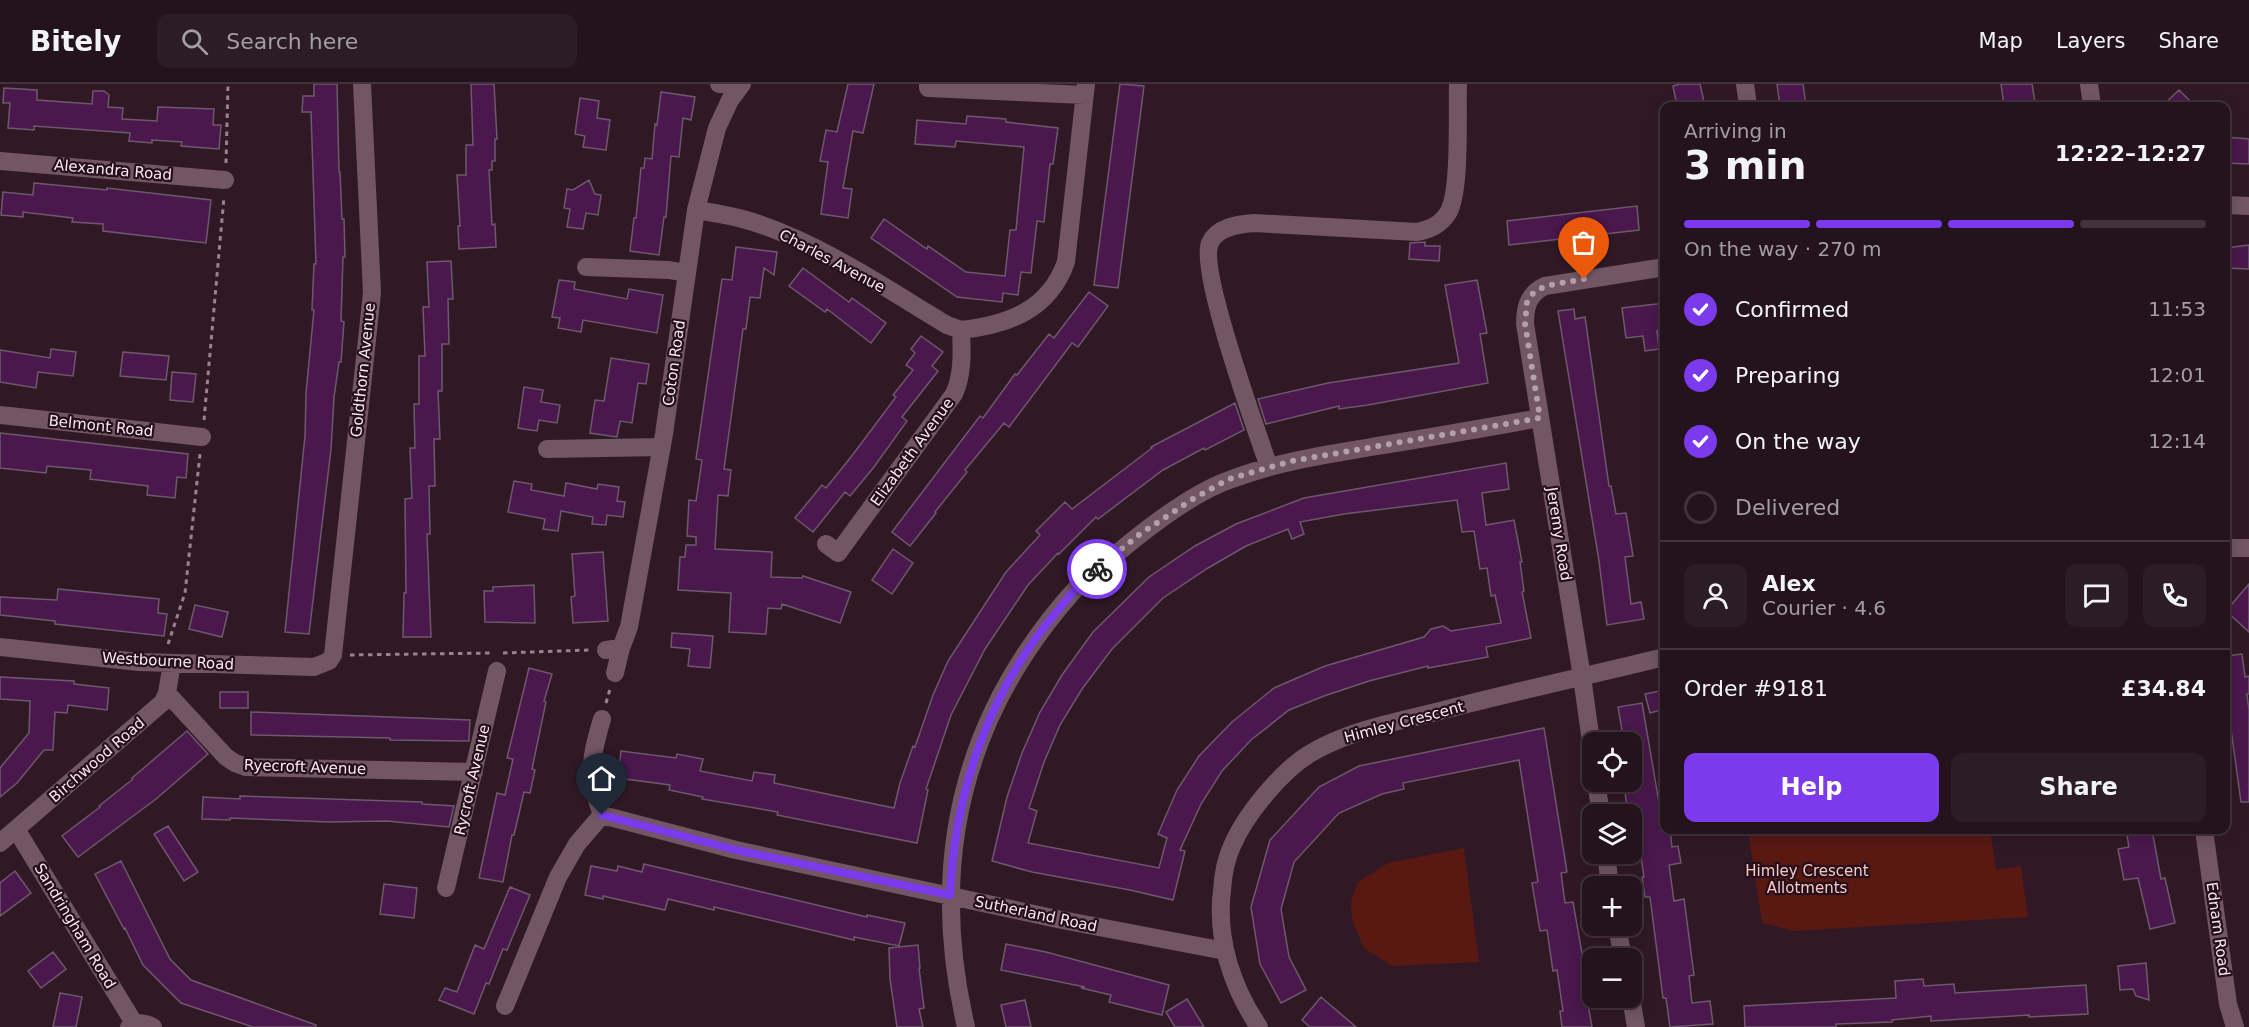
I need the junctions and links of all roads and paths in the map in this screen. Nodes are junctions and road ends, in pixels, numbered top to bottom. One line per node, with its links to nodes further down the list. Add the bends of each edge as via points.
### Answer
1 (228, 84): 13 (path)
2 (362, 84): 32 (street, Goldthorn Avenue, via 372,293)
3 (719, 84): 4 (street)
4 (742, 84): 16 (street, Coton Road, via 717,128)
5 (1458, 84): 26 (street, via 1455,189 1447,213 1430,229 1254,223 1227,228 1211,241 1207,252 1210,277)
6 (1745, 84): 10 (street)
7 (2089, 84): 11 (street)
8 (1085, 89): 9 (street); 20 (street, via 1062,273 1041,302 1028,311 1003,323)
9 (927, 91)
10 (1747, 102)
11 (2091, 102)
12 (0, 160): 13 (street, Alexandra Road)
13 (225, 180): 23 (path)
14 (2230, 205): 15 (street)
15 (2249, 206)
16 (696, 210): 19 (street, Coton Road); 20 (street, Charles Avenue, via 758,224 799,240)
17 (586, 267): 19 (street)
18 (1660, 268): 22 (street, Jeremy Road, via 1545,286 1531,295 1525,324)
19 (686, 273): 24 (street, Coton Road)
20 (961, 330): 29 (street, Elizabeth Avenue, via 963,354 954,394)
21 (0, 415): 23 (street, Belmont Road)
22 (1540, 418): 26 (street); 37 (street, Jeremy Road)
23 (202, 436): 34 (path, via 185,592 166,650)
24 (662, 447): 25 (street); 31 (street, Coton Road, via 629,627)
25 (547, 448)
26 (1269, 467): 47 (street, via 1229,479 1140,534 1081,583 1020,659 976,752 959,815)
27 (2230, 548): 28 (street)
28 (2249, 549)
29 (838, 553)
30 (0, 647): 34 (street, Westbourne Road)
31 (613, 649): 32 (path); 36 (street, Coton Road)
32 (333, 655): 34 (street, Westbourne Road, via 314,667)
33 (1660, 658): 37 (street, Himley Crescent)
34 (172, 663): 38 (street)
35 (497, 671): 41 (street, Rycroft Avenue)
36 (615, 673): 39 (path)
37 (1582, 677): 40 (street, Jeremy Road); 48 (street, Himley Crescent, via 1359,731 1310,753 1294,765 1255,808 1232,845 1221,897)
38 (167, 693): 41 (street, Ryecroft Avenue, via 226,757 246,767); 43 (street, Birchwood Road, via 152,712)
39 (602, 719): 42 (street, via 591,755 591,776)
40 (1590, 732)
41 (474, 772): 46 (street, Rycroft Avenue)
42 (602, 815): 47 (street, Sutherland Road, via 736,850); 49 (street, via 558,877)
43 (16, 829): 45 (street, Birchwood Road); 51 (street, Sandringham Road)
44 (2205, 834): 56 (street, Ednam Road, via 2228,1004)
45 (0, 843)
46 (446, 888)
47 (950, 895): 48 (street, Sutherland Road); 53 (street, via 954,970)
48 (1225, 951): 54 (street, Himley Crescent, via 1233,978)
49 (505, 1006)
50 (1633, 1008): 55 (street)
51 (131, 1025): 52 (street, via 145,1023)
52 (153, 1027)
53 (966, 1027)
54 (1259, 1027)
55 (1636, 1027)
56 (2235, 1027)

